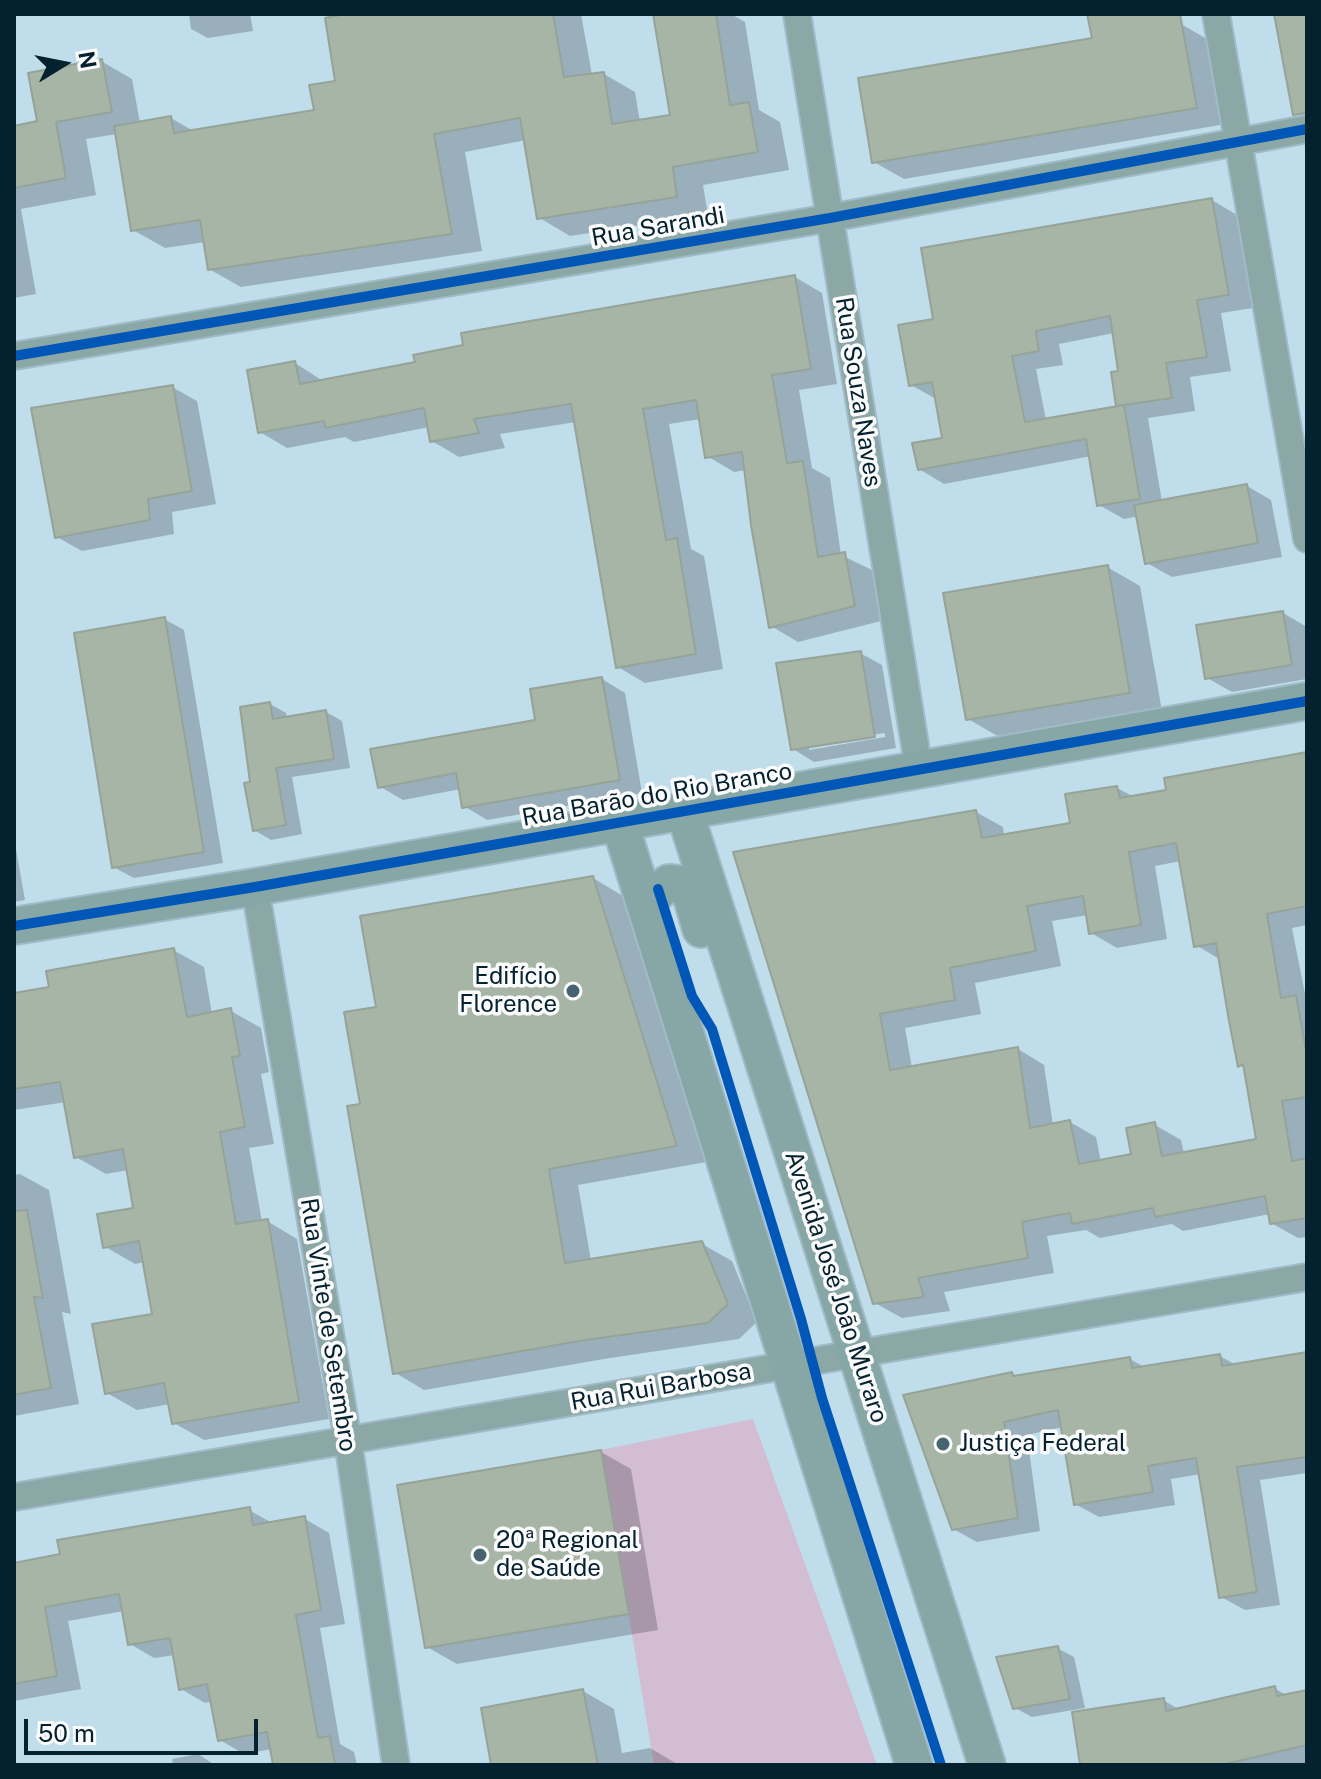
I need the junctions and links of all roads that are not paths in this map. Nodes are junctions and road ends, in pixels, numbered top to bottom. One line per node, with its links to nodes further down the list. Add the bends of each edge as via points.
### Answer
1 (797, 14): 5 (street, Rua Souza Naves)
2 (1216, 14): 4 (street)
3 (1307, 129): 4 (street, Rua Sarandi)
4 (1238, 141): 5 (street, Rua Sarandi); 7 (street)
5 (830, 218): 6 (street, Rua Sarandi); 9 (street, Rua Souza Naves)
6 (14, 356)
7 (1307, 539)
8 (1307, 701): 9 (street, Rua Barão do Rio Branco)
9 (919, 770): 10 (street, Rua Barão do Rio Branco)
10 (684, 810): 11 (street, Rua Barão do Rio Branco); 15 (street, Avenida José João Muraro)
11 (619, 821): 12 (street, Rua Barão do Rio Branco); 13 (street)
12 (255, 887): 14 (street, Rua Barão do Rio Branco); 19 (street, Rua Vinte de Setembro)
13 (644, 902): 15 (street, via 669,883 690,891 718,980); 18 (street)
14 (14, 926)
15 (759, 1048): 17 (street, Avenida José João Muraro)
16 (1307, 1277): 17 (street, Rua Rui Barbosa)
17 (856, 1354): 18 (street, Rua Rui Barbosa); 23 (street, Avenida José João Muraro)
18 (790, 1365): 19 (street, Rua Rui Barbosa); 22 (street)
19 (348, 1441): 20 (street, Rua Rui Barbosa); 21 (street, Rua Vinte de Setembro)
20 (14, 1497)
21 (396, 1765)
22 (914, 1765)
23 (987, 1765)

